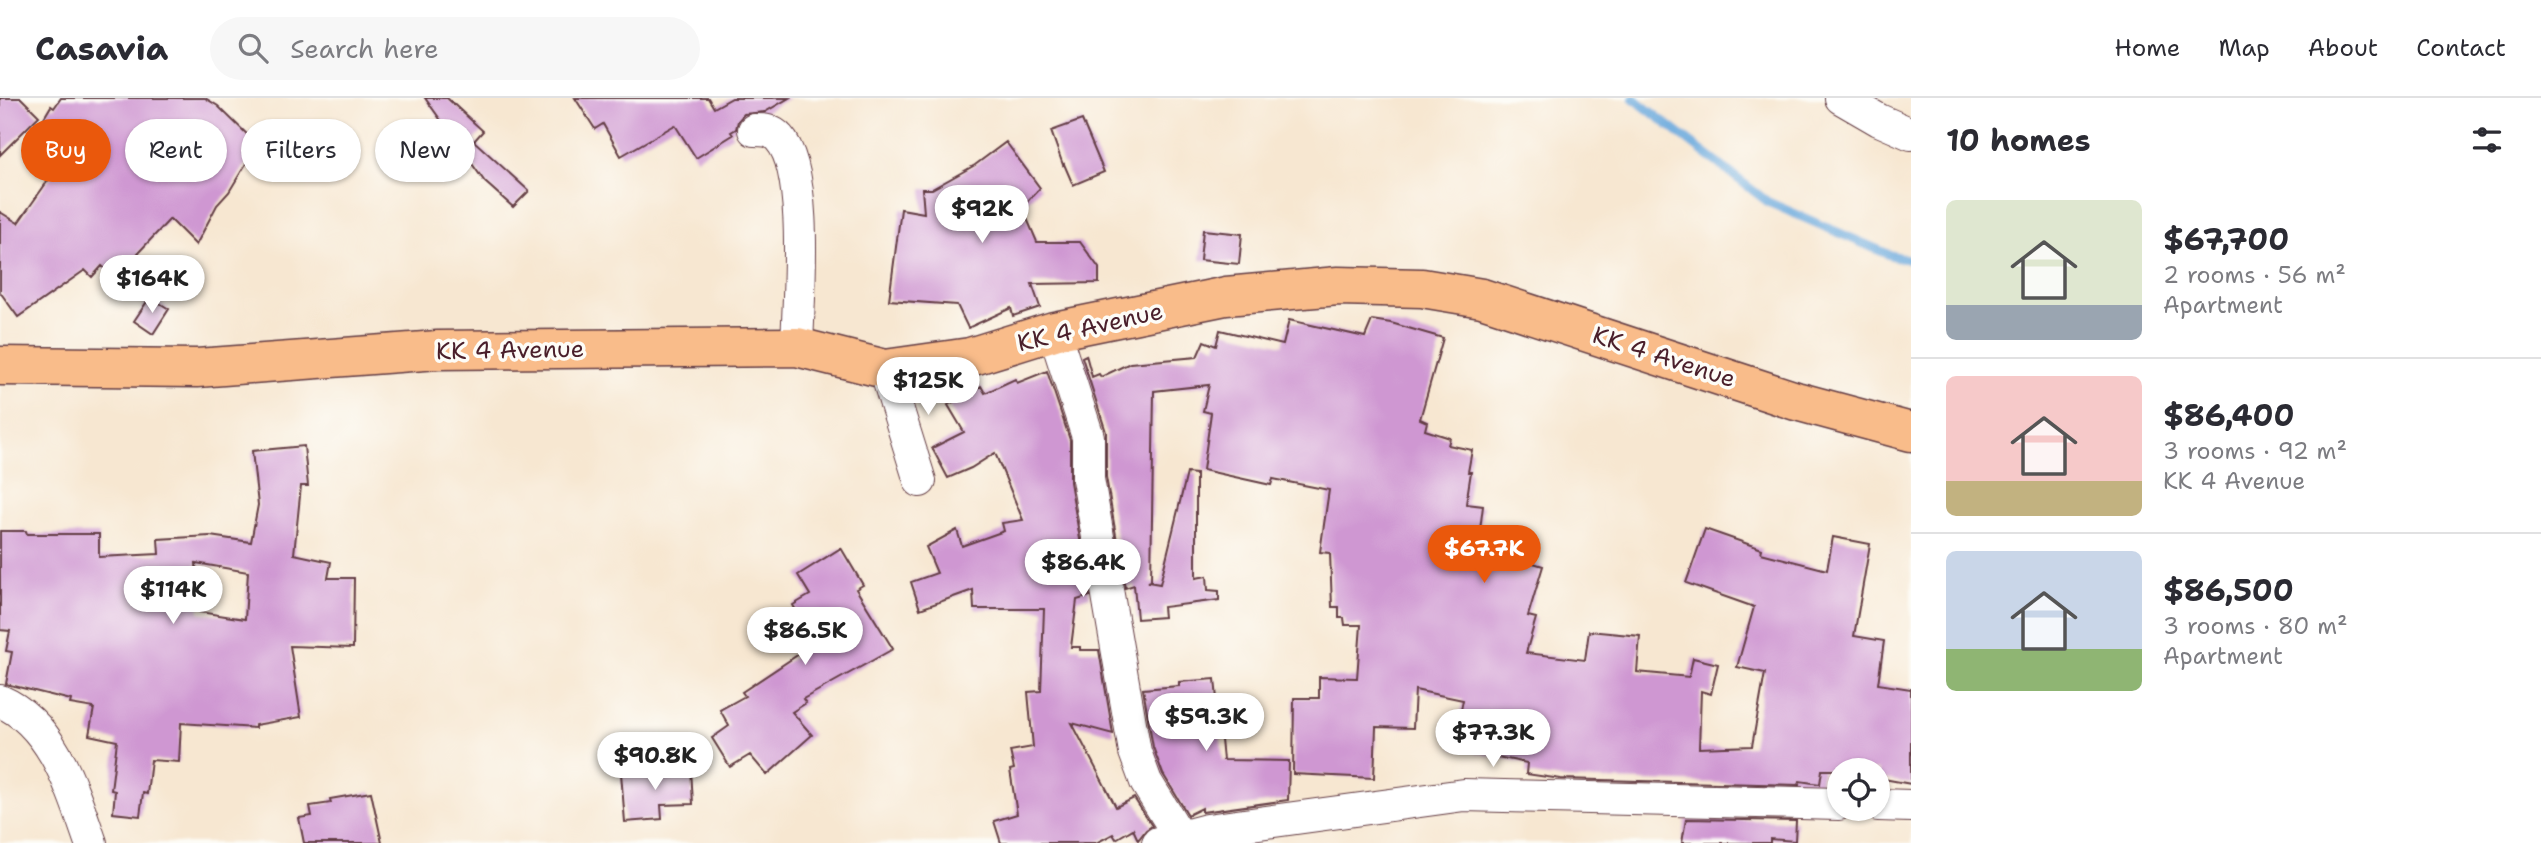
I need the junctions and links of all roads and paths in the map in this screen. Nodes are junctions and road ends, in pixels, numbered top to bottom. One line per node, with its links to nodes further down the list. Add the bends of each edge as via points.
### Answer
1 (1841, 98): 3 (street)
2 (754, 130): 5 (street, via 778,136 795,179 799,220)
3 (1911, 134)
4 (1054, 331): 7 (main road, KK 4 Avenue, via 971,357); 8 (main road, KK 4 Avenue, via 1226,296 1338,286 1422,288 1482,298 1796,401); 14 (street, via 1088,437 1088,479 1135,752 1146,782)
5 (797, 347): 6 (main road, KK 4 Avenue, via 438,351 197,368); 7 (main road, KK 4 Avenue)
6 (0, 366)
7 (885, 369): 9 (street)
8 (1911, 432)
9 (920, 481)
10 (0, 701): 15 (street, via 41,732 71,785)
11 (1827, 804): 14 (street, via 1464,795)
12 (1890, 805): 13 (street)
13 (1911, 806)
14 (1190, 838)
15 (91, 843)

